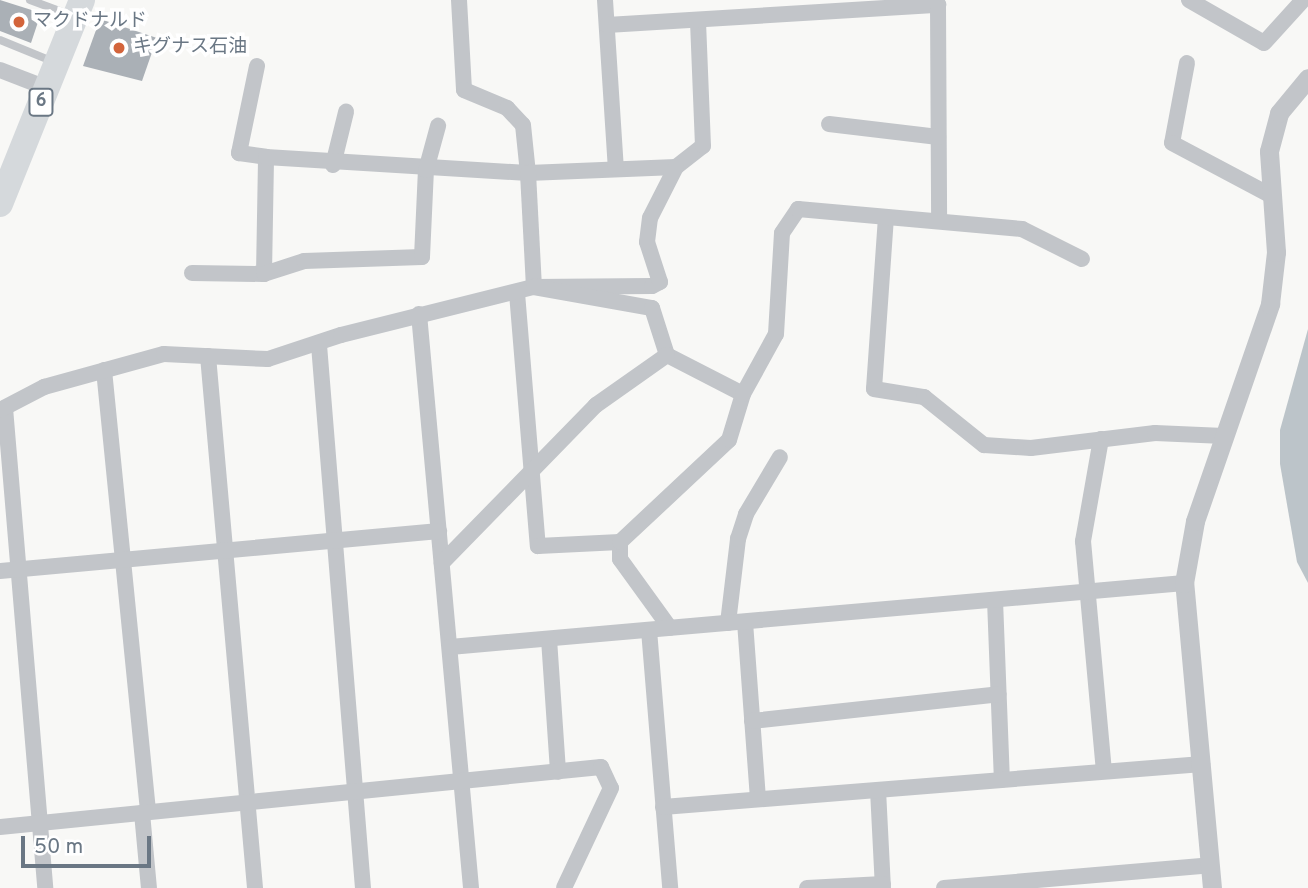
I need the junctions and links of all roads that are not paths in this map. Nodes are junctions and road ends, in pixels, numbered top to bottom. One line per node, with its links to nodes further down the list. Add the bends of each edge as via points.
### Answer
1 (30, 0): 8 (lane)
2 (99, 0): 8 (street)
3 (459, 0): 27 (street, via 464,90 507,108 523,125)
4 (605, 0): 10 (street)
5 (1189, 0): 6 (street, via 1264,43)
6 (1303, 0)
7 (938, 3): 9 (street); 21 (street)
8 (76, 14): 12 (highway, 6)
9 (698, 20): 10 (street); 24 (street, via 703,146)
10 (607, 25): 25 (street)
11 (0, 40): 12 (lane)
12 (57, 63): 17 (highway, 6)
13 (1187, 63): 28 (street, via 1171,143)
14 (257, 66): 22 (street, via 239,153)
15 (0, 70): 17 (street)
16 (1308, 78): 28 (street, via 1279,113 1269,151)
17 (47, 88): 29 (highway, 6)
18 (346, 112): 23 (street)
19 (829, 124): 21 (street)
20 (438, 126): 26 (street)
21 (938, 137): 31 (street)
22 (266, 157): 23 (street); 34 (street)
23 (333, 165): 26 (street)
24 (676, 166): 25 (street); 35 (street, via 650,218 648,242 660,282)
25 (616, 168): 27 (street)
26 (426, 170): 27 (street); 34 (street, via 422,257 304,261)
27 (528, 173): 35 (street)
28 (1274, 197): 44 (street, via 1276,252 1270,304)
29 (0, 204)
30 (886, 217): 31 (street); 42 (street, via 798,209 782,233 776,334); 45 (street, via 874,388 924,397 984,445 1031,448)
31 (939, 221): 32 (street, via 1022,229)
32 (1082, 259)
33 (192, 273): 34 (street)
34 (264, 274)
35 (534, 288): 36 (street); 39 (street, via 652,308)
36 (517, 293): 37 (street); 47 (street)
37 (419, 314): 38 (street); 48 (street)
38 (319, 345): 40 (street, via 268,359); 49 (street)
39 (667, 355): 42 (street); 47 (street, via 596,405)
40 (208, 356): 41 (street, via 164,354); 51 (street)
41 (104, 370): 43 (street, via 44,387); 52 (street)
42 (743, 394): 50 (street, via 729,440 715,458)
43 (2, 409): 54 (street)
44 (1224, 436): 45 (street, via 1154,433); 56 (street, via 1195,521)
45 (1101, 439): 57 (street, via 1083,541)
46 (780, 457): 59 (street, via 746,514 738,539)
47 (533, 472): 50 (street, via 538,546); 53 (street)
48 (439, 531): 49 (street); 53 (street)
49 (334, 541): 51 (street); 72 (street)
50 (620, 542): 60 (street, via 620,559)
51 (226, 551): 52 (street); 74 (street)
52 (123, 560): 54 (street); 76 (street)
53 (442, 563): 63 (street)
54 (18, 569): 55 (street); 77 (street)
55 (0, 571)
56 (1184, 583): 57 (street); 66 (street)
57 (1091, 592): 58 (street); 67 (street)
58 (995, 600): 59 (street); 64 (street)
59 (737, 622): 60 (street); 65 (street)
60 (670, 628): 61 (street)
61 (649, 630): 62 (street); 75 (street)
62 (549, 639): 63 (street); 68 (street)
63 (450, 647): 70 (street)
64 (999, 694): 65 (street); 69 (street)
65 (752, 721): 73 (street)
66 (1202, 764): 67 (street); 79 (street)
67 (1104, 771): 69 (street)
68 (558, 772): 70 (street); 86 (street, via 601,767 611,788)
69 (1002, 780): 71 (street)
70 (463, 781): 72 (street); 85 (street)
71 (878, 790): 73 (street); 80 (street)
72 (354, 792): 74 (street); 84 (street)
73 (758, 799): 75 (street)
74 (248, 803): 76 (street); 83 (street)
75 (663, 807): 87 (street)
76 (145, 813): 77 (street); 82 (street)
77 (39, 823): 78 (street); 81 (street)
78 (0, 827)
79 (1210, 865): 89 (street); 90 (street)
80 (883, 886): 88 (street)
81 (45, 888)
82 (149, 888)
83 (255, 888)
84 (363, 888)
85 (471, 888)
86 (564, 888)
87 (670, 888)
88 (807, 888)
89 (944, 888)
90 (1212, 888)

